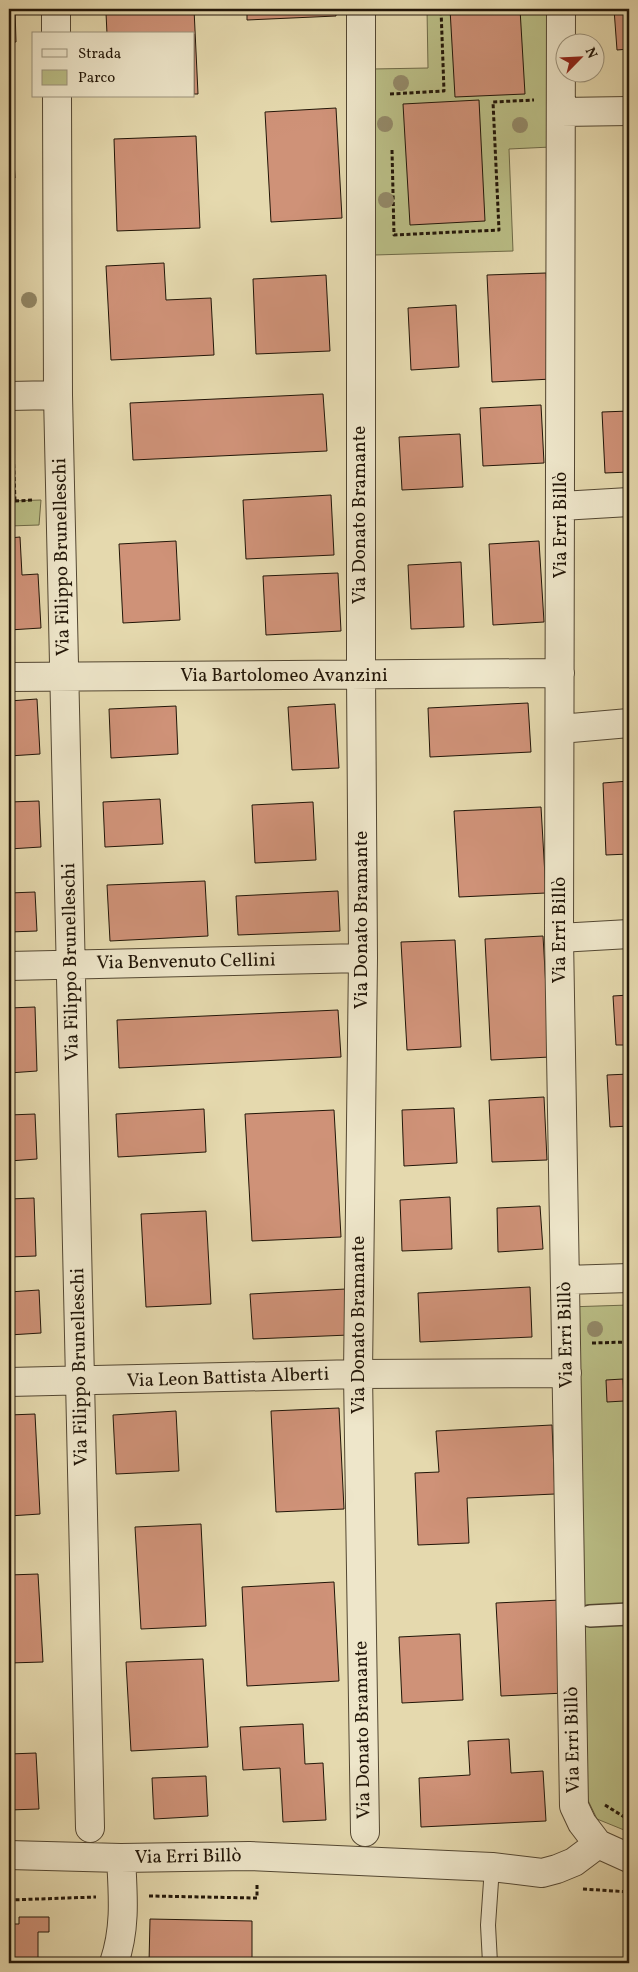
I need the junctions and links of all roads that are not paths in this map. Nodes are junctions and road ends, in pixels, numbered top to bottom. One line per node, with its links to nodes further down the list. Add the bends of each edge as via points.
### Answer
1 (56, 9): 4 (street)
2 (361, 9): 13 (street, Via Donato Bramante)
3 (561, 9): 6 (street, Via Erri Billò)
4 (56, 32)
5 (57, 98): 8 (street, Via Filippo Brunelleschi)
6 (551, 105): 7 (street); 11 (street, Via Erri Billò)
7 (629, 111)
8 (58, 395): 9 (street); 14 (street, Via Filippo Brunelleschi)
9 (10, 406)
10 (629, 502): 11 (street)
11 (561, 506): 12 (street, Via Erri Billò)
12 (560, 673): 13 (street, Via Bartolomeo Avanzini); 17 (street, Via Erri Billò)
13 (361, 675): 14 (street, Via Bartolomeo Avanzini); 20 (street, Via Donato Bramante)
14 (65, 677): 15 (street, Via Bartolomeo Avanzini); 21 (street, Via Filippo Brunelleschi)
15 (9, 678)
16 (629, 723): 17 (street)
17 (560, 729): 19 (street, Via Erri Billò)
18 (629, 934): 19 (street)
19 (559, 938): 24 (street, Via Erri Billò)
20 (363, 958): 21 (street, Via Benvenuto Cellini); 26 (street, Via Donato Bramante)
21 (71, 964): 22 (street, Via Benvenuto Cellini); 28 (street, Via Filippo Brunelleschi)
22 (9, 966)
23 (629, 1278): 24 (street)
24 (565, 1280): 25 (street, Via Erri Billò)
25 (567, 1373): 26 (street, Via Leon Battista Alberti); 33 (street, Via Erri Billò, via 574,1806)
26 (358, 1374): 28 (street, Via Leon Battista Alberti); 32 (street, Via Donato Bramante)
27 (9, 1382): 28 (street, Via Leon Battista Alberti)
28 (80, 1382): 31 (street, Via Filippo Brunelleschi)
29 (629, 1614): 30 (street)
30 (590, 1616)
31 (90, 1828)
32 (365, 1832)
33 (598, 1844): 36 (street, Via Erri Billò); 37 (street, Via Erri Billò, via 574,1862 557,1869 530,1872)
34 (9, 1854): 35 (street, Via Erri Billò)
35 (121, 1858): 37 (street, Via Erri Billò, via 249,1856); 38 (street, via 123,1915 121,1944)
36 (629, 1858)
37 (492, 1868): 39 (lane, via 488,1925)
38 (114, 1963)
39 (490, 1963)

